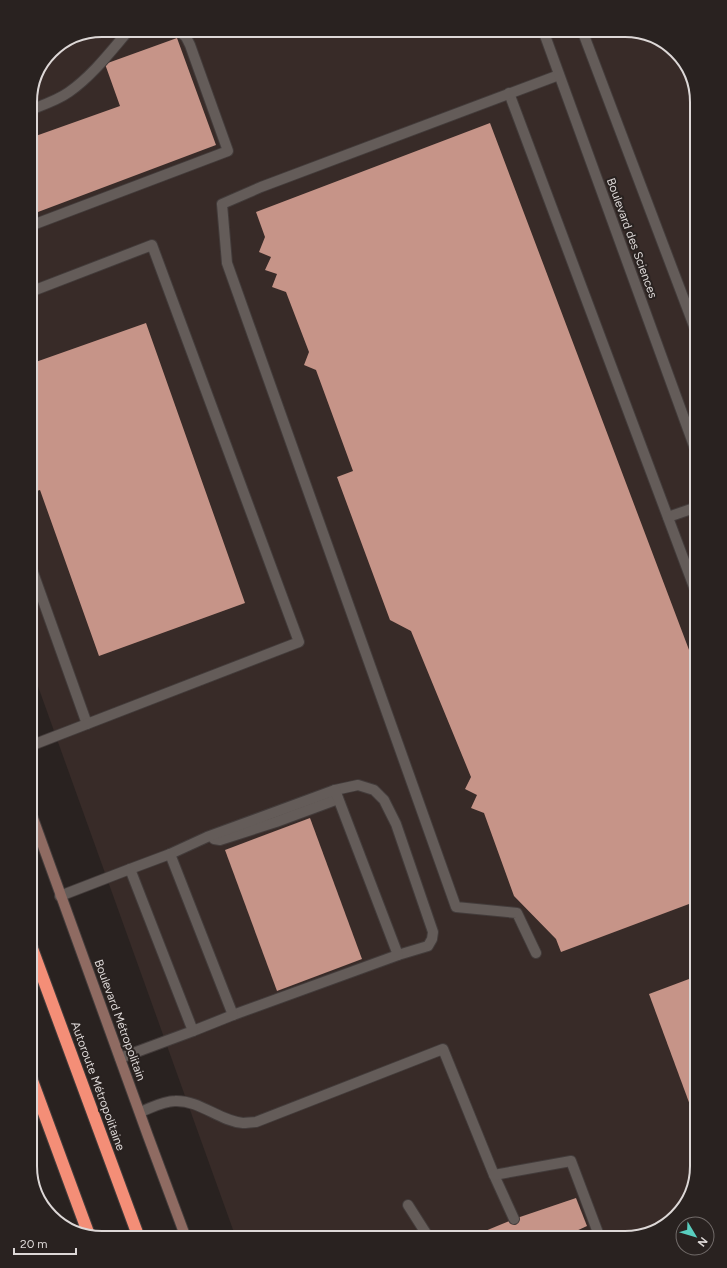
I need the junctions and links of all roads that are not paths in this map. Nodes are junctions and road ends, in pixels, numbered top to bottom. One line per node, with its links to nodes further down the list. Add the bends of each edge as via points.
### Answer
1 (123, 37): 7 (street, via 86,78 69,92)
2 (186, 37): 8 (street, via 228,151)
3 (545, 37): 5 (street, Boulevard des Sciences)
4 (585, 37): 10 (street)
5 (559, 75): 6 (street); 11 (street, Boulevard des Sciences)
6 (509, 93): 13 (street); 23 (street, via 222,204 228,263 456,907 517,913)
7 (37, 107)
8 (37, 223)
9 (37, 289): 16 (street, via 152,245 299,642)
10 (690, 315)
11 (690, 435)
12 (690, 509): 13 (street)
13 (668, 517): 14 (street)
14 (690, 576)
15 (37, 584): 16 (street)
16 (87, 724): 17 (street)
17 (37, 743)
18 (337, 794): 20 (street, via 322,806 220,840 207,838); 24 (street); 24 (street, via 358,785 374,790 384,800 396,824 433,932 428,946)
19 (37, 830): 22 (main road, Boulevard Métropolitain)
20 (170, 854): 21 (street); 26 (street)
21 (130, 869): 22 (street); 27 (street)
22 (60, 896): 28 (main road, Boulevard Métropolitain)
23 (536, 952)
24 (398, 955): 26 (street)
25 (37, 962): 35 (highway, Autoroute Métropolitaine)
26 (233, 1015): 27 (street)
27 (193, 1031): 28 (street)
28 (120, 1058): 30 (main road, Boulevard Métropolitain)
29 (37, 1094): 34 (highway)
30 (140, 1112): 31 (street, via 165,1102 183,1101 242,1123 256,1122 443,1049); 36 (main road, Boulevard Métropolitain)
31 (494, 1175): 33 (street); 38 (street, via 571,1161)
32 (408, 1206): 37 (street)
33 (514, 1219)
34 (87, 1229)
35 (136, 1231)
36 (183, 1231)
37 (424, 1231)
38 (597, 1231)

